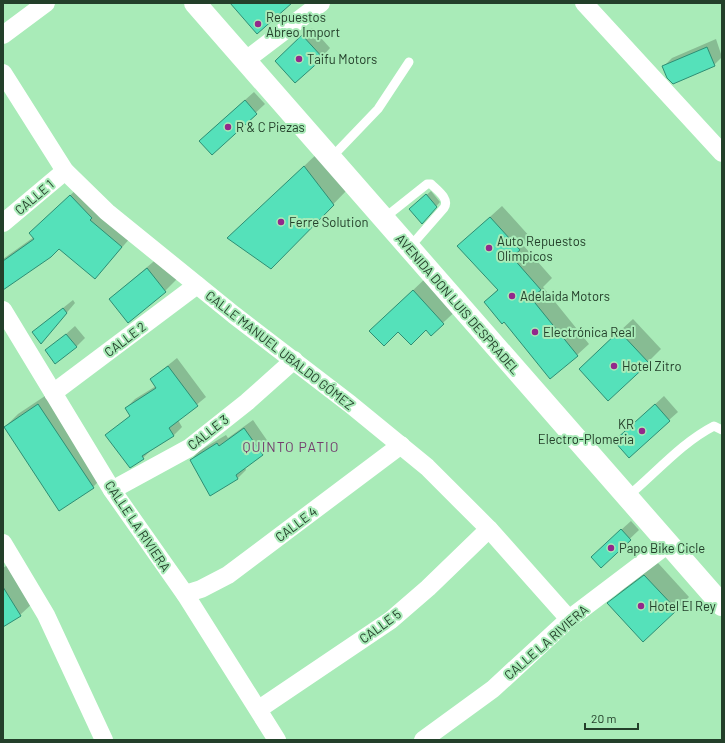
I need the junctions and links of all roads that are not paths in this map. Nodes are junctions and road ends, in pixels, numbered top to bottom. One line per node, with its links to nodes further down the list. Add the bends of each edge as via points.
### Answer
1 (46, 3): 5 (street)
2 (195, 3): 6 (main road, AVENIDA DON LUIS DESPRADEL)
3 (321, 3): 6 (street)
4 (584, 3): 9 (street)
5 (3, 35)
6 (246, 60): 10 (main road, AVENIDA DON LUIS DESPRADEL)
7 (409, 62): 10 (lane, via 378,109)
8 (3, 73): 11 (street, CALLE MANUEL UBALDO GÓMEZ)
9 (722, 153)
10 (331, 158): 12 (main road, AVENIDA DON LUIS DESPRADEL)
11 (65, 171): 13 (street, CALLE 1); 15 (street, CALLE MANUEL UBALDO GÓMEZ, via 107,212)
12 (383, 219): 14 (main road, AVENIDA DON LUIS DESPRADEL); 14 (lane, via 427,184 431,184 446,200 444,208)
13 (3, 223)
14 (409, 248): 22 (main road, AVENIDA DON LUIS DESPRADEL)
15 (197, 285): 17 (street, CALLE MANUEL UBALDO GÓMEZ); 18 (street, CALLE 2)
16 (3, 310): 18 (street, CALLE LA RIVIERA)
17 (294, 360): 20 (street, CALLE MANUEL UBALDO GÓMEZ); 21 (street, CALLE 3, via 190,448)
18 (53, 393): 21 (street, CALLE LA RIVIERA)
19 (722, 430): 22 (lane, via 714,426 703,432)
20 (401, 445): 23 (street, CALLE MANUEL UBALDO GÓMEZ, via 427,467); 26 (street, CALLE 4, via 228,575)
21 (112, 490): 26 (street, CALLE LA RIVIERA)
22 (627, 497): 25 (main road, AVENIDA DON LUIS DESPRADEL)
23 (489, 530): 28 (street, CALLE MANUEL UBALDO GÓMEZ); 29 (street, CALLE 5, via 391,620)
24 (3, 543): 30 (street, via 46,615)
25 (668, 544): 27 (main road, AVENIDA DON LUIS DESPRADEL); 28 (street, CALLE LA RIVIERA)
26 (185, 594): 29 (street, CALLE LA RIVIERA)
27 (722, 605)
28 (569, 619): 32 (street, CALLE LA RIVIERA, via 493,689)
29 (259, 709): 31 (street, CALLE LA RIVIERA)
30 (104, 740)
31 (278, 740)
32 (423, 740)

